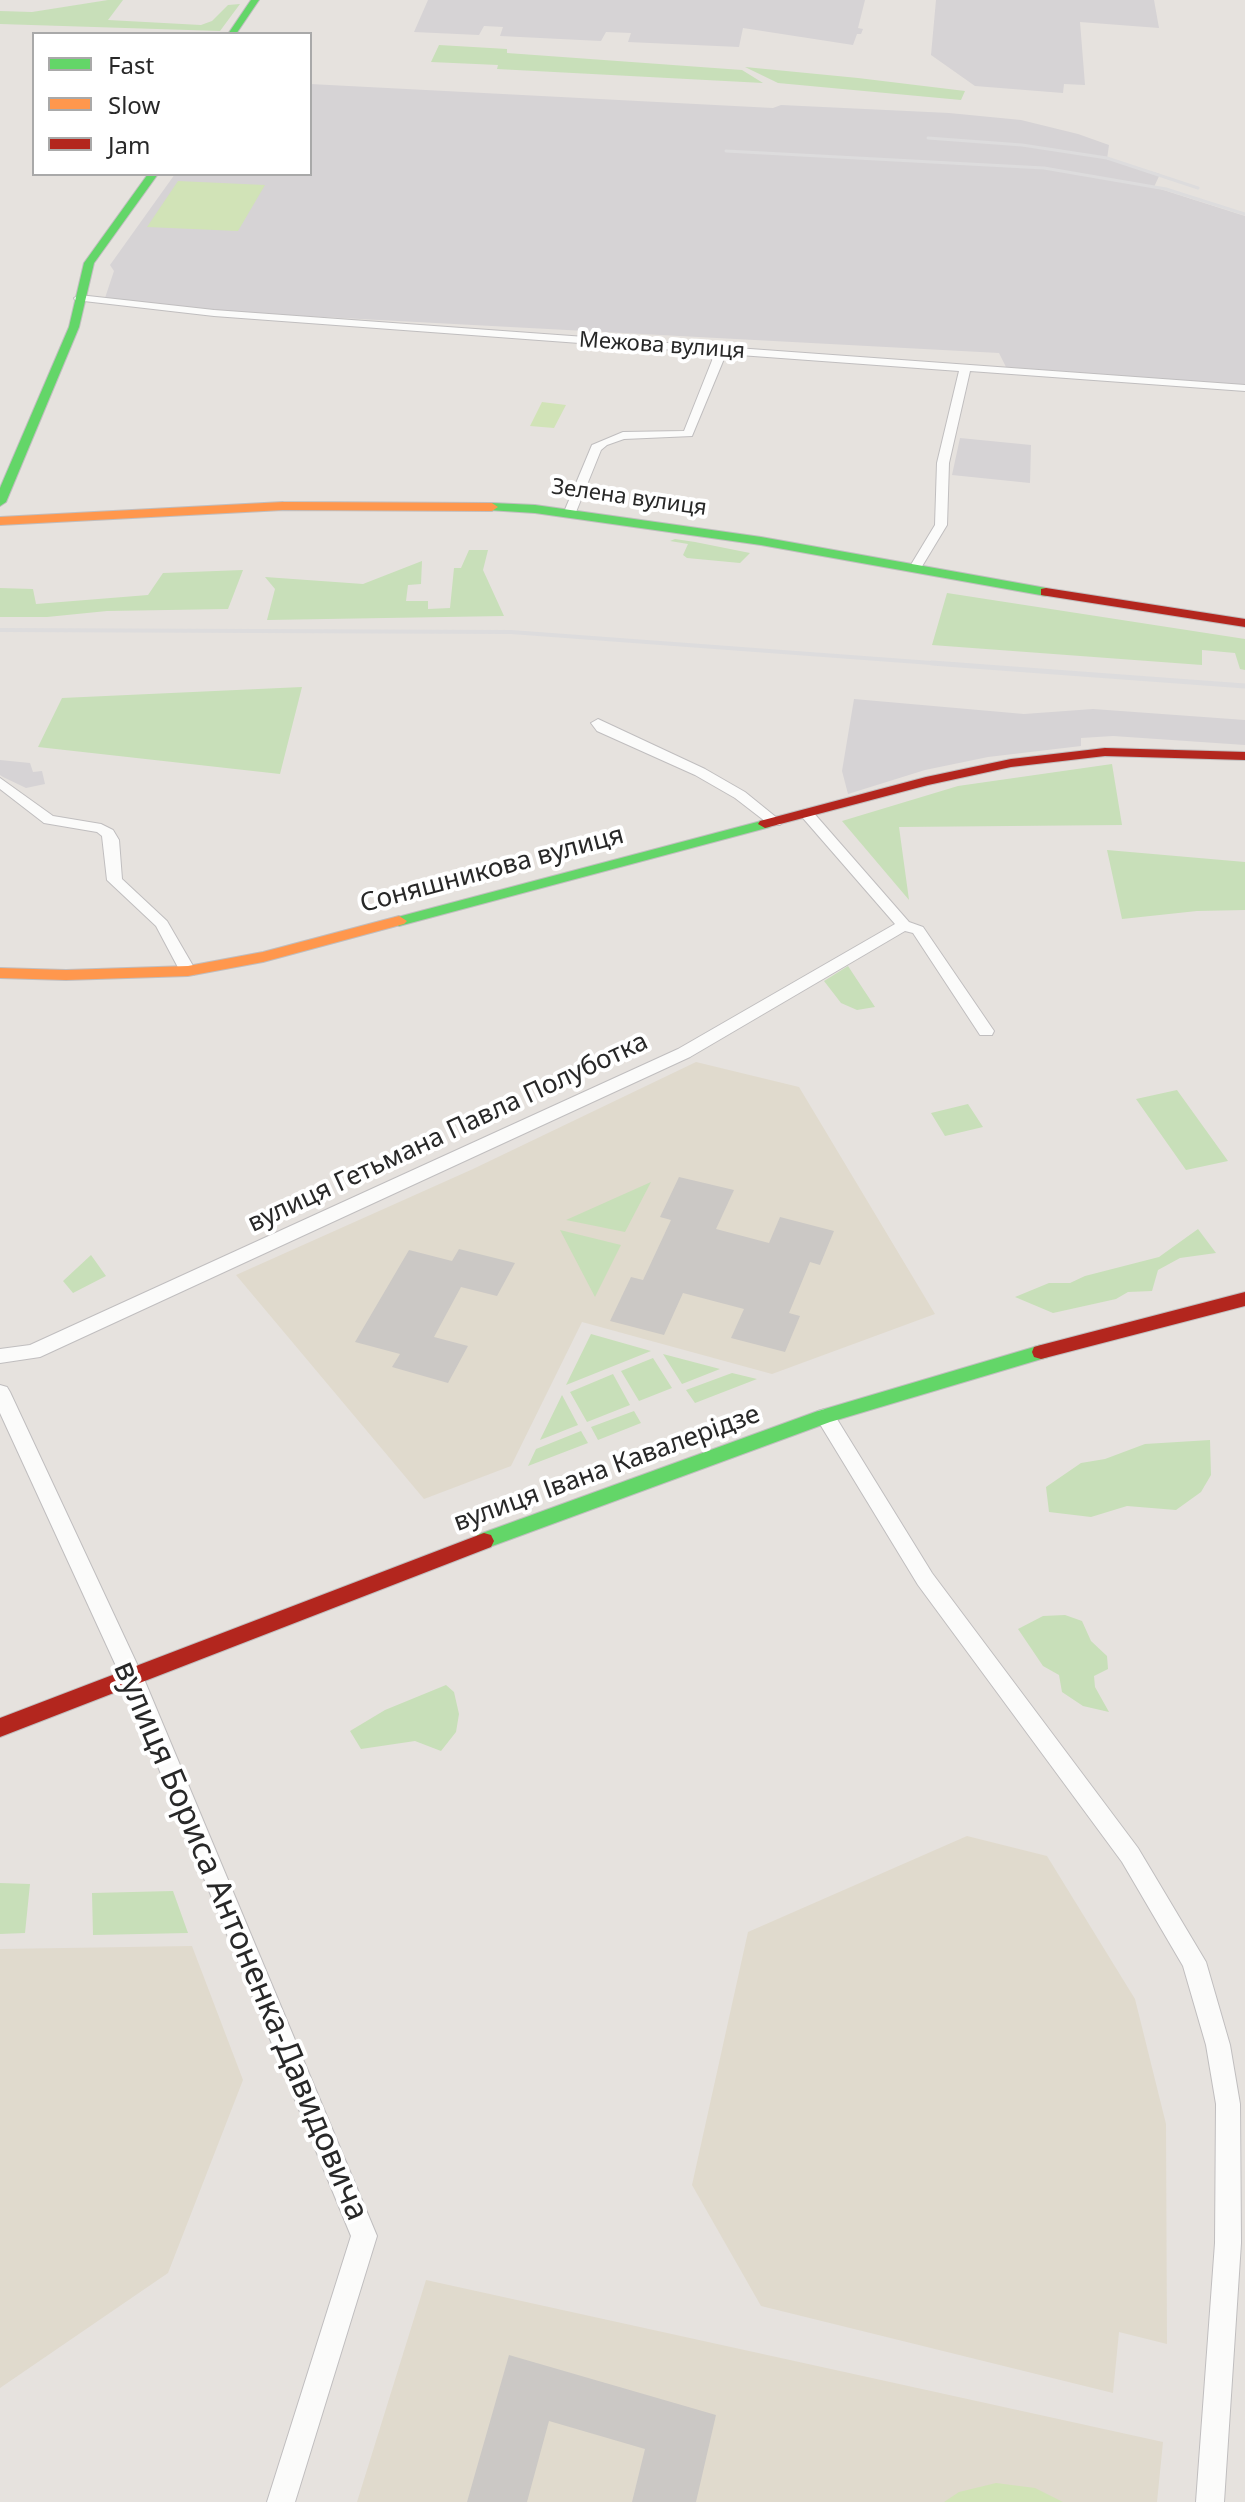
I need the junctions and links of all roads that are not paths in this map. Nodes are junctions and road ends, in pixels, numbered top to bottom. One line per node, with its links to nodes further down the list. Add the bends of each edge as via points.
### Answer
1 (255, 0): 2 (street)
2 (233, 32)
3 (152, 176): 4 (street, via 89,263)
4 (79, 298): 5 (street, Межова вулиця); 8 (street, via 74,327)
5 (721, 351): 6 (street, Межова вулиця); 9 (street, via 688,434 623,436 603,443 596,448)
6 (969, 366): 7 (street, Межова вулиця); 11 (street, via 962,375 943,463 941,525)
7 (1245, 388)
8 (0, 502)
9 (570, 512): 10 (street, Зелена вулиця, via 461,505 304,505); 11 (street, Зелена вулиця)
10 (0, 521)
11 (915, 568): 12 (street, Зелена вулиця)
12 (1245, 623)
13 (598, 723): 17 (street, via 700,772)
14 (1245, 756): 16 (street, via 1123,751 1058,756 938,778)
15 (0, 782): 19 (street, via 49,820 108,833 115,880 162,924)
16 (807, 814): 17 (street, Соняшникова вулиця); 18 (street)
17 (775, 822): 19 (street, Соняшникова вулиця, via 263,957)
18 (904, 925): 21 (street, via 918,930); 23 (street, вулиця Гетьмана Павла Полуботка, via 684,1053 33,1352)
19 (188, 971): 20 (street, Соняшникова вулиця)
20 (0, 973)
21 (986, 1031)
22 (1245, 1299): 25 (street, вулиця Івана Кавалерідзе)
23 (0, 1356)
24 (0, 1392): 26 (street, вулиця Бориса Антоненка-Давидовича)
25 (825, 1416): 26 (street, вулиця Івана Кавалерідзе, via 425,1563); 29 (street, via 925,1579 1130,1855 1194,1962 1218,2045 1228,2104 1228,2243)
26 (133, 1679): 27 (street, вулиця Івана Кавалерідзе); 28 (street, вулиця Бориса Антоненка-Давидовича, via 364,2236)
27 (0, 1728)
28 (281, 2502)
29 (1210, 2502)

